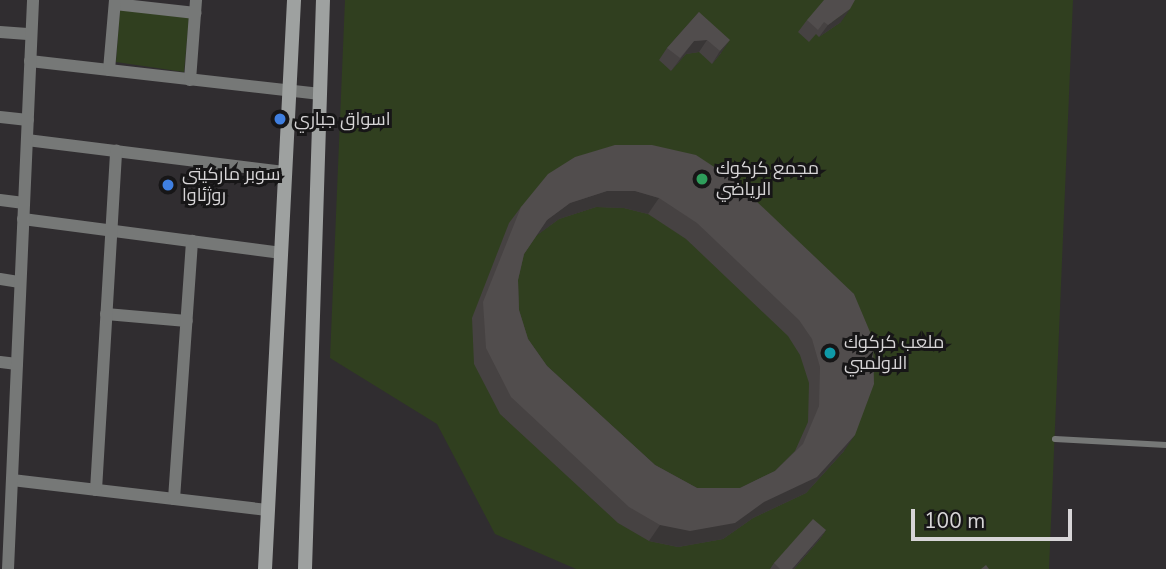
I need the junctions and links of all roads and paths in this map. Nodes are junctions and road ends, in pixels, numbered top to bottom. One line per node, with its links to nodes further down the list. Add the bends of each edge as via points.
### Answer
1 (33, 0): 7 (street)
2 (294, 0): 11 (street)
3 (323, 0): 12 (street)
4 (115, 2): 5 (street); 9 (street)
5 (195, 6): 10 (street)
6 (0, 32): 7 (street)
7 (31, 34): 8 (street)
8 (30, 61): 9 (street); 14 (street)
9 (109, 70): 10 (street)
10 (190, 80): 11 (street)
11 (288, 92): 12 (street); 17 (street)
12 (318, 94): 39 (street)
13 (0, 117): 14 (street)
14 (27, 120): 15 (street)
15 (27, 140): 16 (street); 19 (street)
16 (116, 151): 17 (street); 21 (street)
17 (284, 172): 23 (street)
18 (0, 200): 19 (street)
19 (24, 203): 20 (street)
20 (23, 219): 21 (street); 25 (street)
21 (111, 231): 22 (street); 26 (street)
22 (192, 242): 23 (street); 27 (street)
23 (280, 253): 36 (street)
24 (0, 279): 25 (street)
25 (20, 282): 29 (street)
26 (106, 314): 27 (street); 34 (street)
27 (187, 321): 35 (street)
28 (0, 362): 29 (street)
29 (17, 364): 32 (street)
30 (1055, 439): 31 (lane)
31 (1166, 444)
32 (7, 445): 33 (street)
33 (12, 480): 34 (street); 37 (street)
34 (96, 490): 35 (street)
35 (174, 499): 36 (street)
36 (267, 510): 38 (street)
37 (8, 569)
38 (265, 569)
39 (305, 569)

